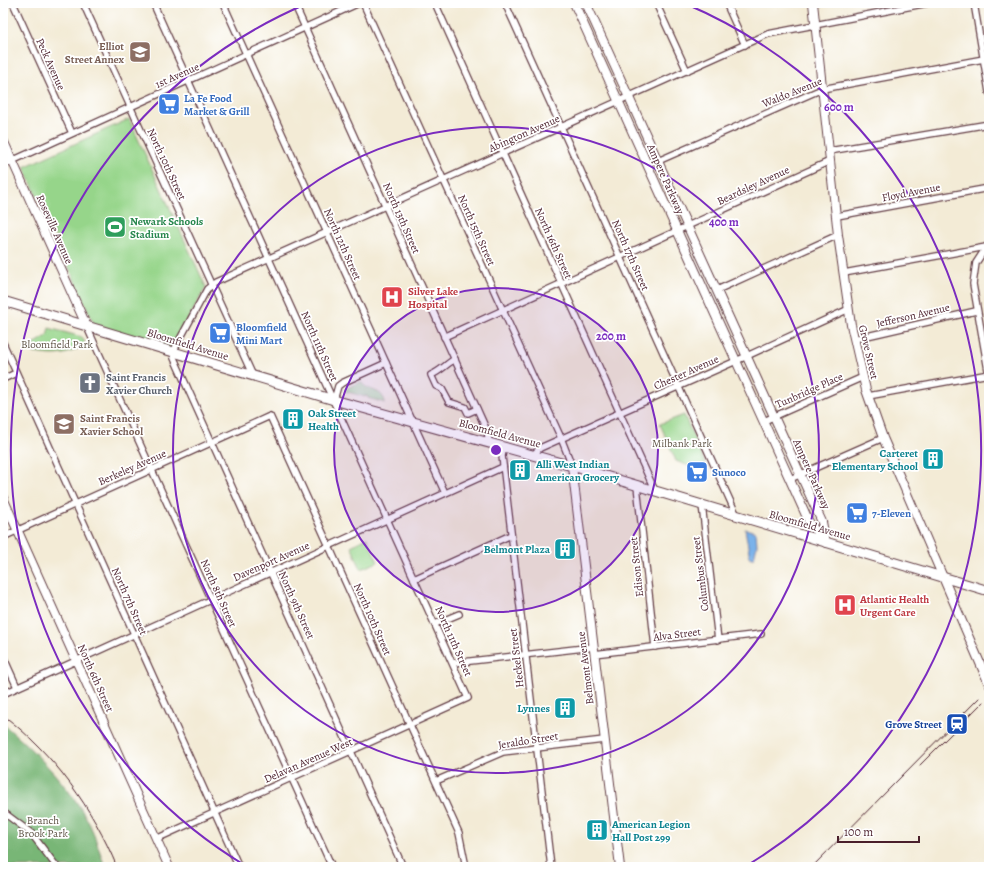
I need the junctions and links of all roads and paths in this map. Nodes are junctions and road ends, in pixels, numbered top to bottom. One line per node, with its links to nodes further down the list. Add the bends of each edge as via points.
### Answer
1 (13, 3): 31 (street, Peck Avenue)
2 (83, 3): 28 (street, North 10th Street)
3 (153, 3): 23 (street, North 11th Street)
4 (223, 3): 20 (street, North 12th Street)
5 (294, 3): 18 (street, North 13th Street)
6 (359, 3): 18 (street, 1st Avenue)
7 (363, 3): 39 (street, North 15th Street)
8 (434, 3): 34 (street, North 16th Street)
9 (505, 3): 30 (street, North 17th Street)
10 (574, 3): 27 (street, Ampere Parkway)
11 (586, 3): 26 (street, Ampere Parkway)
12 (656, 3): 22 (street)
13 (726, 3): 19 (street)
14 (813, 3): 17 (street, Grove Street)
15 (928, 3): 17 (street, Abington Avenue)
16 (974, 3): 21 (street)
17 (815, 26): 19 (street, Abington Avenue, via 768,34); 24 (street, Grove Street)
18 (305, 28): 20 (street, 1st Avenue); 41 (street, North 13th Street)
19 (745, 45): 22 (street, Abington Avenue)
20 (246, 54): 23 (street, 1st Avenue); 45 (street, North 12th Street)
21 (986, 59): 24 (street, Waldo Avenue); 25 (street)
22 (687, 71): 26 (street, Abington Avenue)
23 (188, 81): 28 (street, 1st Avenue); 49 (street, North 11th Street)
24 (822, 89): 33 (street, Grove Street); 36 (street, Waldo Avenue)
25 (989, 92)
26 (629, 97): 27 (street, Abington Avenue); 36 (street, Ampere Parkway)
27 (619, 101): 30 (street, Abington Avenue); 44 (street, Ampere Parkway)
28 (130, 107): 31 (street, 1st Avenue); 52 (street, North 10th Street)
29 (989, 124): 33 (street)
30 (562, 127): 34 (street, Abington Avenue); 48 (street, North 17th Street)
31 (72, 133): 35 (street, 1st Avenue)
32 (3, 140): 35 (street, Roseville Avenue)
33 (829, 150): 37 (street, Grove Street)
34 (502, 154): 39 (street, Abington Avenue); 51 (street, North 16th Street)
35 (12, 161): 38 (street, 1st Avenue); 58 (street, Roseville Avenue)
36 (658, 161): 43 (street, Ampere Parkway)
37 (830, 161): 42 (street, Grove Street); 43 (street, Beardsley Avenue)
38 (3, 165)
39 (444, 180): 41 (street, Abington Avenue); 56 (street, North 15th Street)
40 (989, 188): 42 (street, Floyd Avenue)
41 (385, 206): 45 (street, Abington Avenue); 59 (street, North 13th Street)
42 (837, 216): 46 (street, Grove Street)
43 (687, 226): 44 (street, Beardsley Avenue); 53 (street, Ampere Parkway)
44 (677, 230): 48 (street, Beardsley Avenue); 65 (street, Ampere Parkway)
45 (327, 232): 49 (street, Abington Avenue); 66 (street, North 12th Street)
46 (838, 235): 50 (street, Grove Street); 53 (street)
47 (987, 245): 50 (street); 57 (street, via 976,263 972,284)
48 (621, 256): 51 (street, Beardsley Avenue); 72 (street, North 17th Street)
49 (269, 258): 52 (street, Abington Avenue); 74 (street, North 11th Street)
50 (844, 273): 55 (street, Grove Street)
51 (561, 283): 56 (street, Beardsley Avenue); 76 (street, North 16th Street)
52 (211, 284): 62 (street); 69 (street, North 10th Street)
53 (717, 290): 63 (street, Ampere Parkway)
54 (3, 301): 58 (main road, Bloomfield Avenue)
55 (849, 309): 60 (street, Grove Street); 63 (street, Chester Avenue)
56 (503, 310): 59 (street, Beardsley Avenue); 81 (street, North 15th Street)
57 (976, 311): 60 (street, Jefferson Avenue); 68 (street)
58 (87, 327): 62 (main road, Bloomfield Avenue); 89 (street, North 8th Street)
59 (444, 336): 64 (street, North 13th Street)
60 (854, 338): 70 (street, Grove Street)
61 (3, 343): 67 (street, North 7th Street)
62 (173, 352): 69 (main road, Bloomfield Avenue); 83 (street, North 9th Street)
63 (747, 356): 65 (street, Chester Avenue); 78 (street, Ampere Parkway)
64 (455, 360): 75 (street, North 13th Street); 75 (street, via 431,375 449,402 465,407 468,413)
65 (736, 361): 72 (street, Chester Avenue); 79 (street, Ampere Parkway)
66 (386, 363): 74 (street, via 342,383 338,386); 80 (street, North 12th Street)
67 (16, 373): 71 (street); 96 (street, North 7th Street)
68 (989, 375): 73 (street)
69 (253, 376): 74 (main road, Bloomfield Avenue)
70 (863, 377): 73 (street, Grove Street); 78 (street, Tunbridge Place)
71 (3, 379)
72 (678, 387): 76 (street, Chester Avenue); 98 (street, North 17th Street)
73 (868, 396): 82 (street, Grove Street)
74 (334, 400): 80 (main road, Bloomfield Avenue); 99 (street, North 11th Street)
75 (477, 409): 84 (street, North 13th Street)
76 (620, 413): 81 (street, Chester Avenue); 93 (street, North 16th Street)
77 (270, 416): 83 (street, Berkeley Avenue); 104 (street, North 10th Street)
78 (774, 417): 79 (street, Tunbridge Place); 90 (street, Ampere Parkway)
79 (764, 422): 91 (street, Ampere Parkway)
80 (414, 423): 84 (main road, Bloomfield Avenue); 94 (street, North 12th Street)
81 (561, 438): 86 (street, Chester Avenue, via 540,448); 87 (street, North 15th Street)
82 (883, 438): 90 (street); 106 (street, Grove Street)
83 (212, 442): 89 (street, Berkeley Avenue); 105 (street, North 9th Street)
84 (489, 442): 85 (main road, Bloomfield Avenue)
85 (504, 447): 86 (main road, Bloomfield Avenue); 88 (street, Heckel Street)
86 (533, 455): 87 (main road, Bloomfield Avenue)
87 (572, 466): 92 (main road, Bloomfield Avenue); 116 (street, Belmont Avenue)
88 (503, 467): 94 (street, Davenport Avenue); 101 (street, Heckel Street)
89 (152, 469): 96 (street, Berkeley Avenue); 109 (street, North 8th Street)
90 (800, 475): 91 (street); 103 (street, Ampere Parkway, via 822,522)
91 (790, 479): 103 (street, Ampere Parkway, via 810,524)
92 (637, 486): 93 (main road, Bloomfield Avenue); 115 (street, Edison Street)
93 (655, 491): 97 (main road, Bloomfield Avenue)
94 (445, 493): 99 (street, Davenport Avenue)
95 (3, 498): 100 (street, North 6th Street)
96 (75, 504): 100 (street, Berkeley Avenue); 112 (street, North 7th Street)
97 (702, 506): 98 (main road, Bloomfield Avenue); 114 (street, Columbus Street)
98 (737, 516): 103 (main road, Bloomfield Avenue)
99 (387, 519): 104 (street, Davenport Avenue); 107 (street, North 11th Street)
100 (17, 530): 102 (street, Berkeley Avenue); 119 (street, North 6th Street)
101 (511, 535): 107 (street); 117 (street, Heckel Street)
102 (3, 537)
103 (826, 543): 106 (main road, Bloomfield Avenue)
104 (329, 546): 105 (street, Davenport Avenue); 125 (street, North 10th Street)
105 (270, 572): 109 (street, Davenport Avenue); 128 (street, North 9th Street)
106 (943, 577): 108 (main road, Bloomfield Avenue); 121 (street, Grove Street)
107 (414, 579): 111 (street, North 11th Street)
108 (989, 591)
109 (210, 599): 112 (street, Davenport Avenue); 129 (street, North 8th Street)
110 (459, 614): 111 (street)
111 (435, 624): 120 (street, North 11th Street)
112 (134, 634): 119 (street, Davenport Avenue); 132 (street, North 7th Street)
113 (761, 634): 114 (street, Alva Street)
114 (718, 640): 115 (street, Alva Street)
115 (655, 647): 116 (street, Alva Street)
116 (594, 650): 117 (street, Alva Street); 126 (street, Belmont Avenue)
117 (526, 654): 120 (street, Alva Street); 127 (street, Heckel Street)
118 (3, 656): 122 (street)
119 (76, 661): 122 (street, Davenport Avenue); 133 (street, North 6th Street)
120 (452, 663): 124 (street, North 11th Street)
121 (989, 684)
122 (17, 687): 123 (street, Davenport Avenue)
123 (3, 694)
124 (468, 698): 125 (street, Delavan Avenue West)
125 (410, 724): 128 (street, Delavan Avenue West); 130 (street, North 10th Street)
126 (604, 740): 127 (street, Jeraldo Street); 141 (street, Belmont Avenue)
127 (537, 748): 130 (street, Jeraldo Street, via 500,753); 140 (street, Heckel Street)
128 (352, 751): 129 (street, Delavan Avenue West); 138 (street, North 9th Street)
129 (292, 778): 132 (street, Delavan Avenue West); 137 (street, North 8th Street)
130 (436, 781): 139 (street, North 10th Street, via 458,830)
131 (3, 812): 134 (street, via 31,833)
132 (214, 813): 133 (street, Delavan Avenue West); 136 (street, North 7th Street)
133 (156, 839): 135 (street, North 6th Street)
134 (57, 867)
135 (169, 867)
136 (239, 867)
137 (332, 867)
138 (403, 867)
139 (466, 867)
140 (551, 867)
141 (620, 867)

